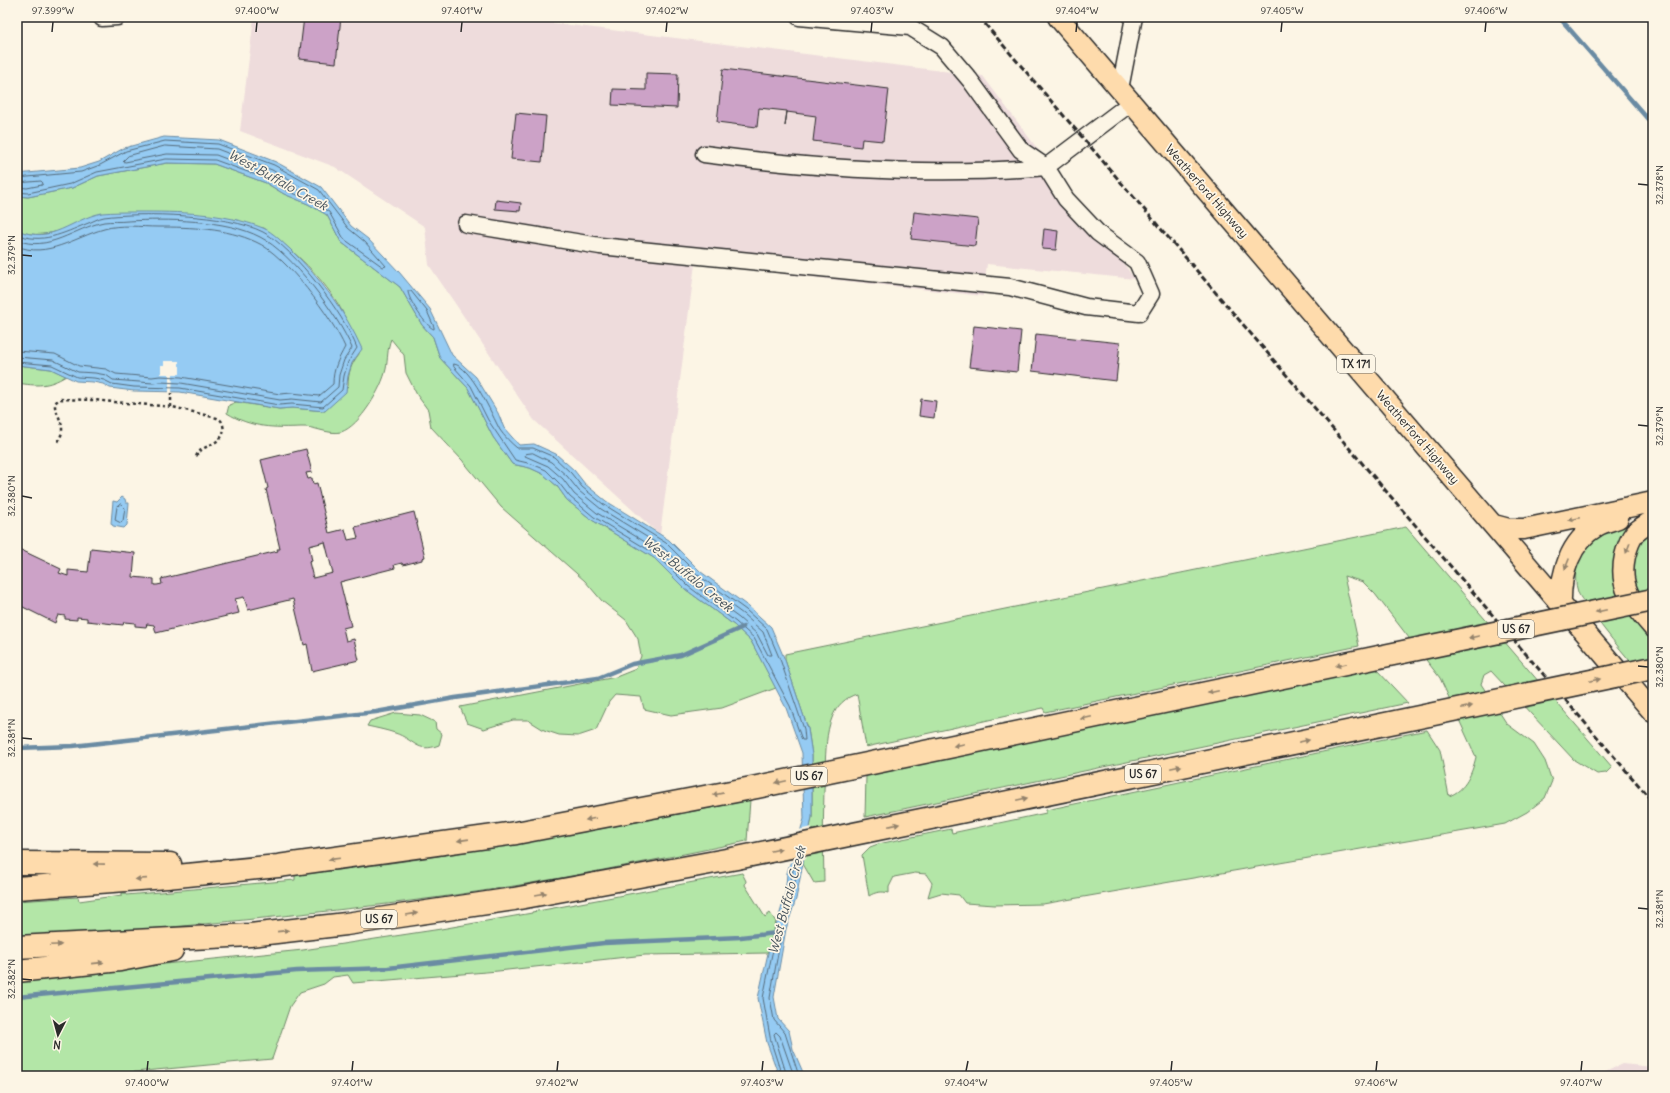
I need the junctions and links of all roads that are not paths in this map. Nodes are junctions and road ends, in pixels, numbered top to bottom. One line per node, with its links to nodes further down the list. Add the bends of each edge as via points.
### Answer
1 (799, 17): 4 (street)
2 (1058, 17): 5 (main road, Weatherford Highway / TX 171)
3 (1134, 17): 5 (street)
4 (906, 22): 7 (street, via 942,47 970,80 1021,150)
5 (1126, 96): 7 (street); 11 (main road, Weatherford Highway / TX 171)
6 (704, 154): 7 (street, via 775,163 895,170 996,172)
7 (1046, 167): 8 (street, via 1066,198 1098,232 1137,262 1151,294 1139,313 1086,307 1010,288 600,246)
8 (466, 224)
9 (1653, 503): 11 (main road, one-way to 11, via 1524,529); 13 (main road, one-way to 13, via 1597,526 1588,533 1567,562 1560,590)
10 (1653, 520): 14 (main road, one-way to 14, via 1636,533 1627,548 1623,567 1623,582 1629,597)
11 (1494, 525): 13 (main road, Weatherford Highway / TX 171)
12 (1653, 600): 18 (highway, US 67, one-way to 18, bridge, via 757,787 516,832)
13 (1561, 604): 16 (main road, Weatherford Highway / TX 171)
14 (1653, 627)
15 (1653, 668): 20 (highway, US 67, one-way to 15, bridge, via 346,924 514,899 737,858)
16 (1653, 712)
17 (17, 863): 18 (highway, one-way to 17)
18 (278, 866): 19 (highway, US 67, one-way to 19)
19 (17, 888)
20 (250, 935): 21 (highway, US 67, one-way to 20); 22 (highway, one-way to 20, via 120,960)
21 (17, 947)
22 (17, 970)

